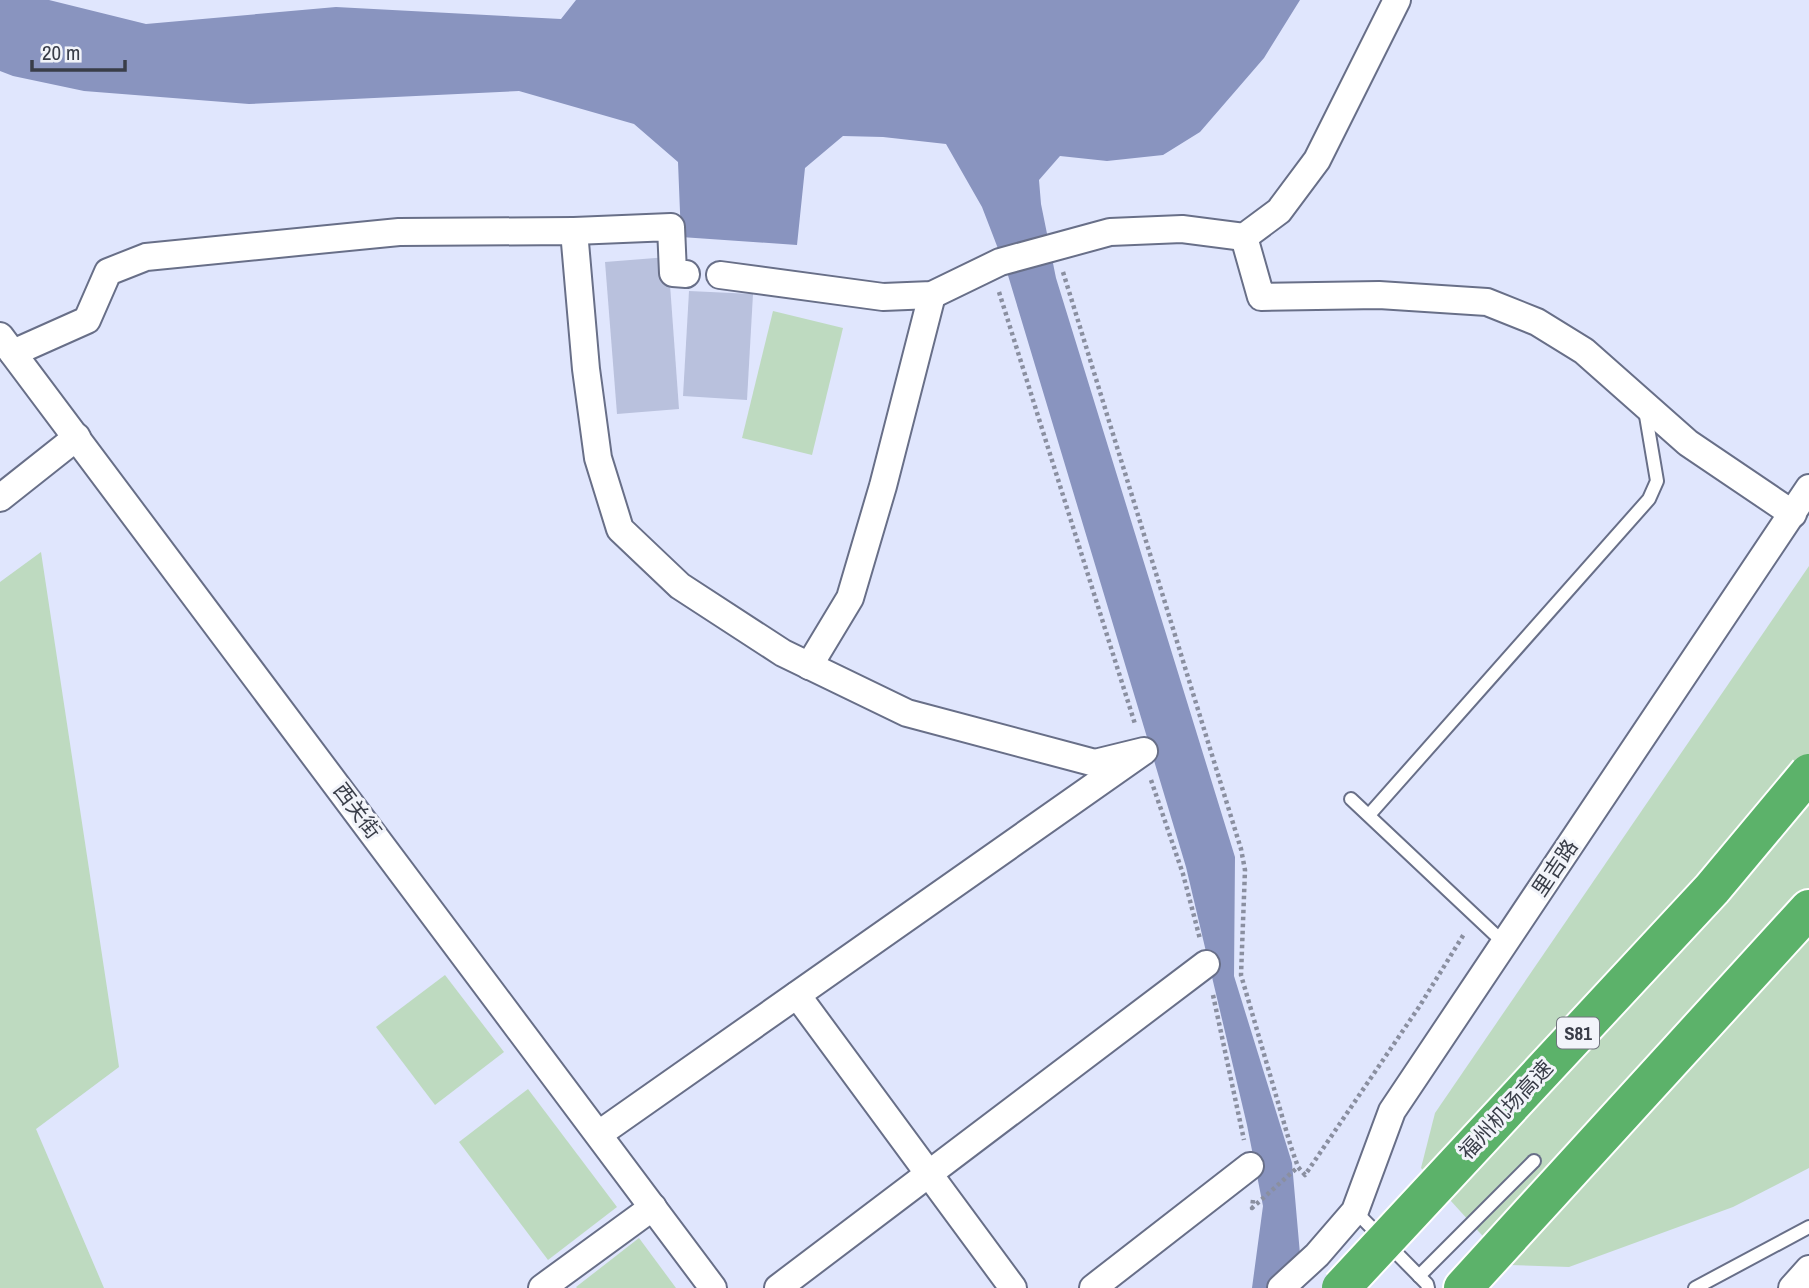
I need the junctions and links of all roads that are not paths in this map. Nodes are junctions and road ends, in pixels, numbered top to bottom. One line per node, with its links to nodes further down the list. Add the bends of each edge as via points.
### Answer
1 (1397, 0): 3 (street, via 1317,160 1279,211)
2 (574, 231): 4 (street, via 671,227 673,273); 7 (street, via 399,232 146,257 108,272 87,320); 13 (street, via 598,458 620,529 680,586)
3 (1244, 237): 6 (street, via 1182,229 1110,232 1000,262); 8 (street, via 1261,297 1379,295 1487,302 1537,322 1584,351)
4 (686, 274)
5 (720, 275): 6 (street, via 883,296)
6 (932, 295): 13 (street, via 850,598)
7 (7, 344): 9 (street, 西关街)
8 (1644, 404): 12 (street, via 1688,443); 16 (lane, via 1657,481 1649,499)
9 (78, 437): 11 (street); 21 (street, 西关街)
10 (1809, 488): 12 (street, 里吉路)
11 (0, 498)
12 (1793, 514): 18 (street, 里吉路)
13 (809, 666): 20 (street, via 907,713 1095,763 1144,751)
14 (1809, 773): 36 (highway, 福州机场高速 / S81, bridge, via 1712,889)
15 (1351, 799): 16 (lane)
16 (1369, 815): 18 (lane)
17 (1809, 909): 29 (highway)
18 (1504, 944): 26 (street, 里吉路, via 1392,1111)
19 (1206, 964): 24 (street)
20 (797, 995): 21 (street); 24 (street)
21 (600, 1134): 25 (street, 西关街)
22 (1534, 1161): 29 (lane)
23 (1251, 1166): 34 (street)
24 (929, 1174): 32 (street); 33 (street)
25 (653, 1207): 30 (street); 31 (street, 西关街)
26 (1354, 1211): 29 (lane); 35 (street, 里吉路)
27 (1809, 1227): 37 (lane)
28 (1809, 1269): 38 (street)
29 (1434, 1285)
30 (542, 1288)
31 (713, 1288)
32 (778, 1288)
33 (1013, 1288)
34 (1093, 1288)
35 (1281, 1288)
36 (1341, 1288)
37 (1695, 1288)
38 (1792, 1288)

